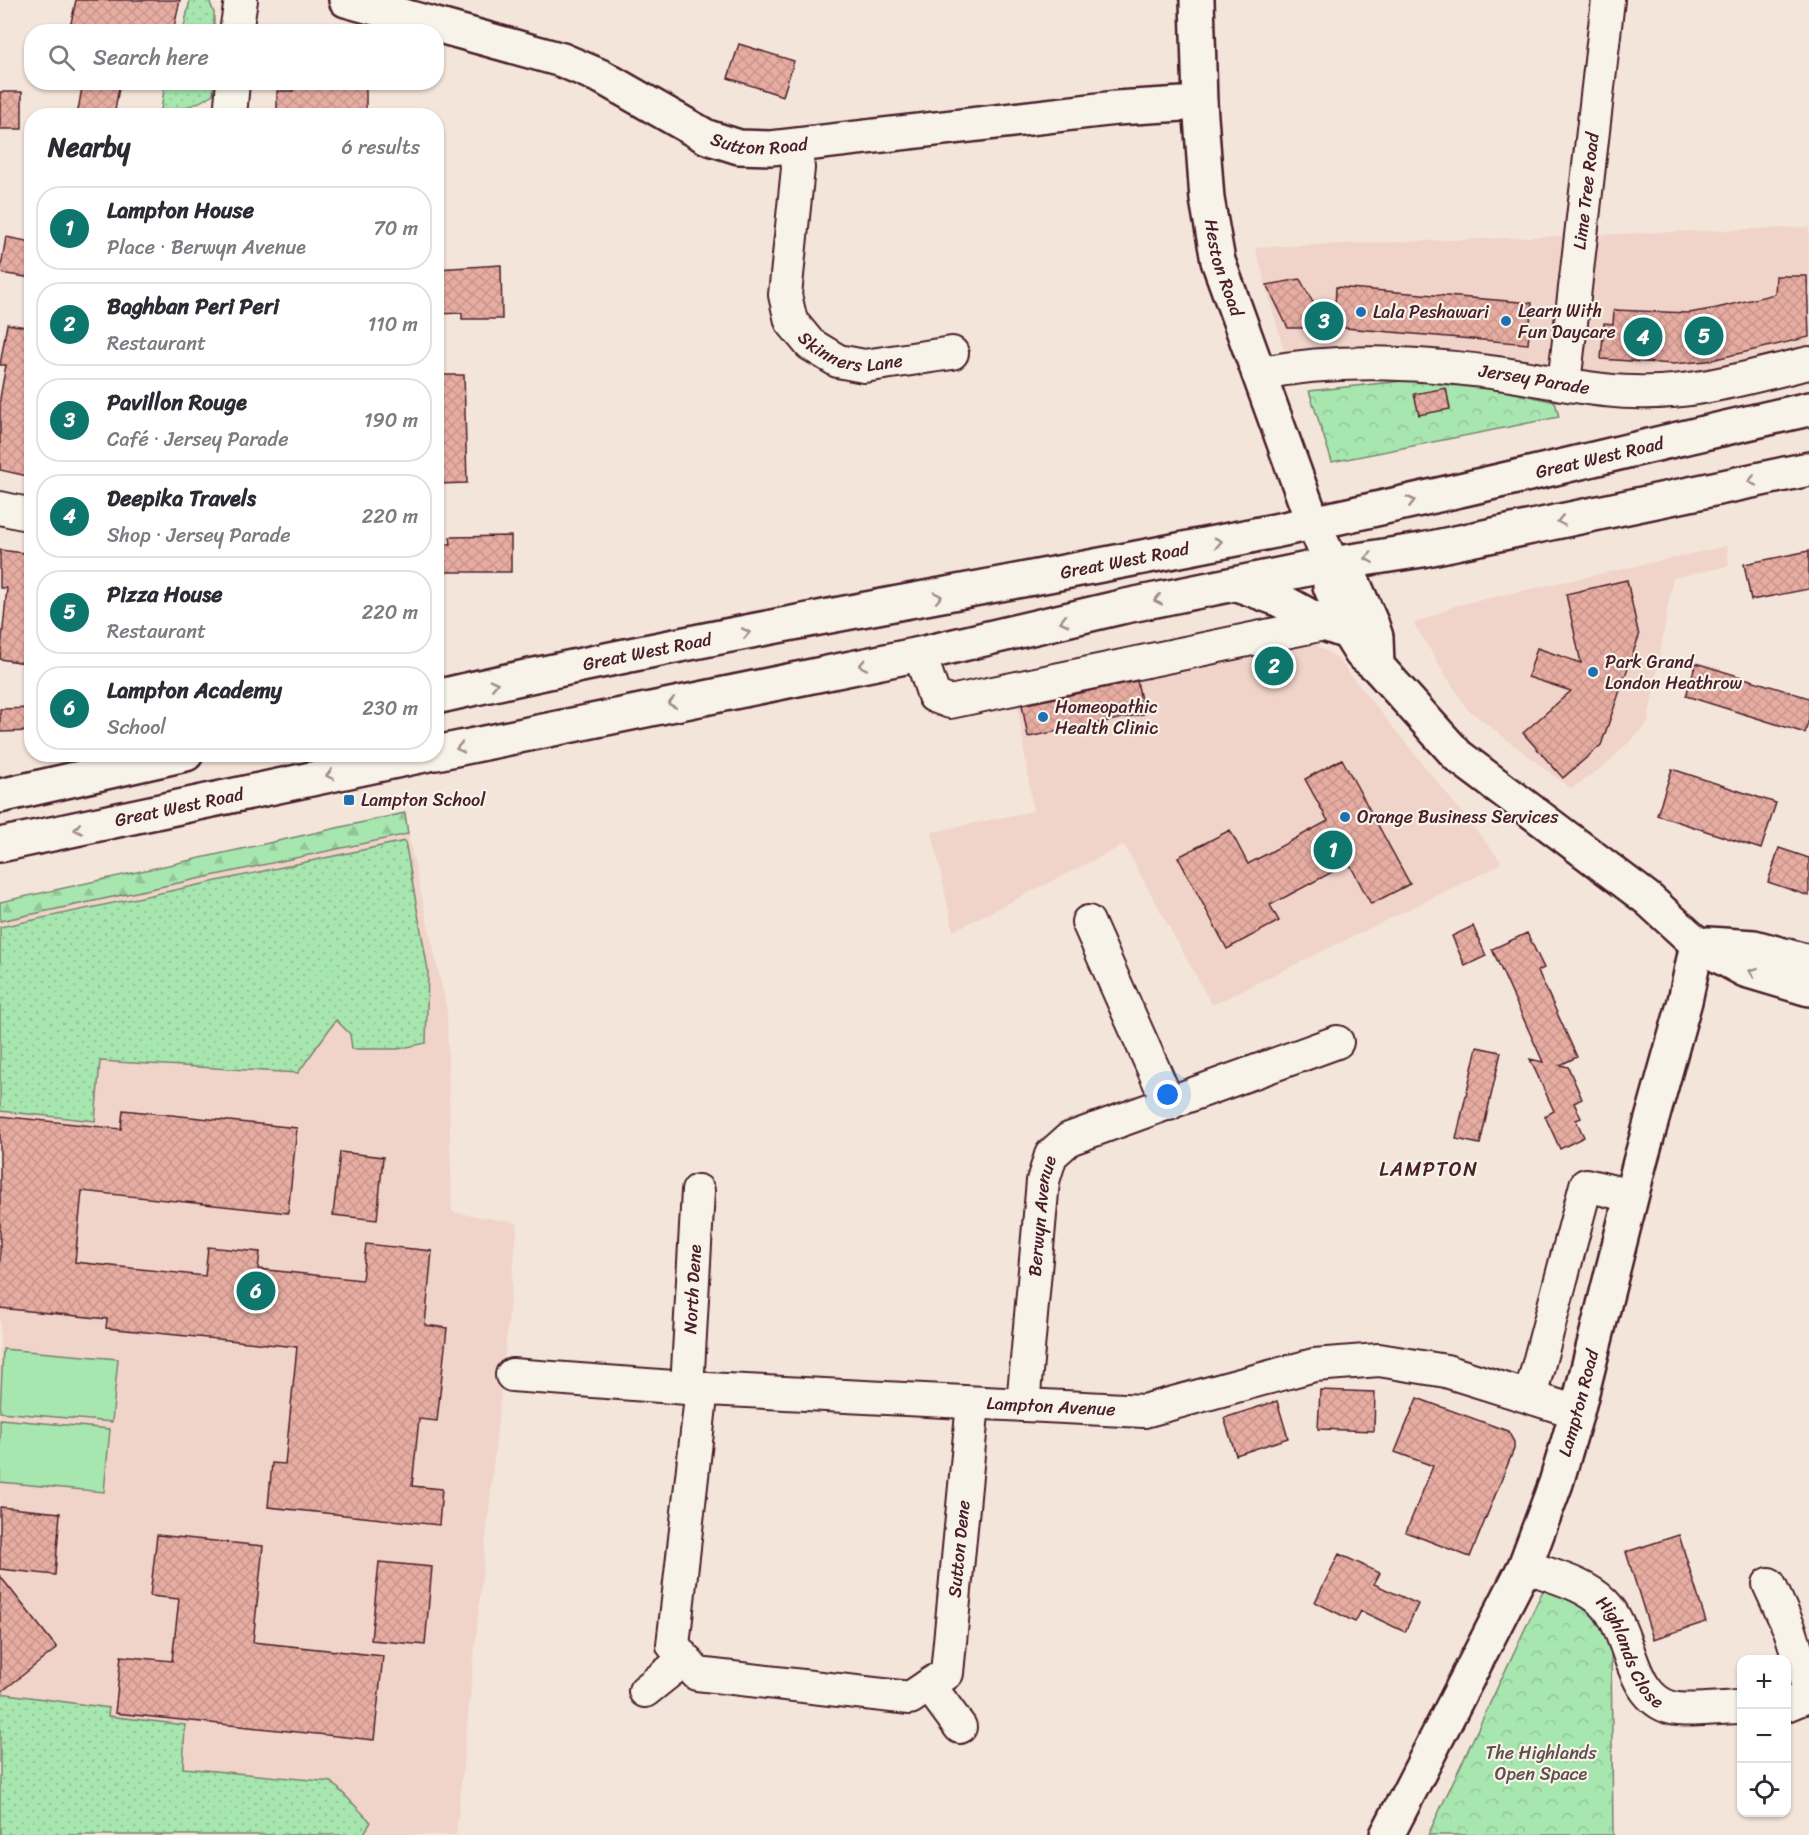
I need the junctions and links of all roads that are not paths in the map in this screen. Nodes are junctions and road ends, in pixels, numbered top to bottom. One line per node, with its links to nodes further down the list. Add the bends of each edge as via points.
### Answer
1 (241, 0): 5 (street)
2 (1197, 0): 9 (main road, Heston Road)
3 (1608, 0): 15 (street, Lime Tree Road)
4 (354, 1): 6 (main road, Sutton Road)
5 (237, 24)
6 (435, 24)
7 (444, 27): 11 (main road, Sutton Road, via 562,60 602,77 691,129 724,143 754,148)
8 (232, 90): 10 (street)
9 (1200, 102): 11 (main road, Sutton Road); 14 (main road, Heston Road, via 1207,199 1218,261)
10 (231, 108)
11 (795, 145): 12 (street, Skinners Lane, via 798,168 785,295 791,321 810,344 838,361 864,366)
12 (951, 353)
13 (1809, 363): 16 (street, Jersey Parade)
14 (1258, 374): 15 (street, Jersey Parade, via 1294,366 1414,365); 23 (main road, Heston Road)
15 (1564, 384): 16 (street, Jersey Parade, via 1634,393)
16 (1697, 388): 18 (street)
17 (1809, 409): 18 (main road, Great West Road)
18 (1714, 431): 19 (main road); 23 (main road, Great West Road, one-way to 18)
19 (1809, 434)
20 (1809, 469): 24 (main road, one-way to 24, via 1422,550)
21 (0, 508): 22 (street)
22 (24, 513)
23 (1313, 523): 24 (main road, Heston Road); 29 (main road, Great West Road, one-way to 23, via 651,650)
24 (1332, 564): 25 (main road); 26 (main road, via 1330,586); 27 (main road, via 1353,582 1372,625 1377,637)
25 (1236, 584): 26 (main road, via 1278,599); 28 (main road, one-way to 28)
26 (1335, 628): 27 (main road); 28 (street, via 950,702 934,696)
27 (1377, 666): 36 (main road, via 1458,756 1648,899)
28 (924, 669): 30 (main road, one-way to 30)
29 (444, 695)
30 (444, 752)
31 (151, 762): 33 (main road)
32 (391, 762): 34 (main road, Great West Road, one-way to 34)
33 (0, 796)
34 (0, 845)
35 (1088, 922): 40 (street)
36 (1697, 944): 37 (main road, via 1754,947); 38 (main road, one-way to 36, via 1745,970); 42 (main road, Lampton Road)
37 (1809, 962)
38 (1809, 988)
39 (1337, 1042): 40 (street, Berwyn Avenue)
40 (1169, 1104): 47 (street, Berwyn Avenue, via 1069,1139 1051,1155 1043,1181)
41 (698, 1191): 44 (street, North Dene)
42 (1631, 1196): 45 (street, via 1586,1185); 48 (main road, Lampton Road)
43 (512, 1375): 44 (street, Lampton Avenue)
44 (694, 1388): 46 (street, Lampton Avenue); 51 (street, via 673,1645)
45 (1530, 1397): 47 (street, Lampton Avenue, via 1429,1366 1379,1360 1314,1365 1144,1411); 48 (street, Lampton Avenue)
46 (973, 1403): 47 (street, Lampton Avenue); 52 (street, Sutton Dene, via 947,1672)
47 (1023, 1405)
48 (1577, 1412): 49 (main road, Lampton Road)
49 (1525, 1566): 55 (street, Highlands Close, via 1584,1589 1605,1604 1640,1679 1655,1699 1673,1708); 57 (main road, Lampton Road)
50 (1769, 1584): 54 (street, via 1790,1630 1808,1687 1803,1698)
51 (685, 1659): 52 (street, Sutton Dene, via 697,1674 910,1698); 53 (street)
52 (929, 1685): 56 (street)
53 (645, 1690)
54 (1791, 1703)
55 (1737, 1707)
56 (960, 1727)
57 (1387, 1835)

